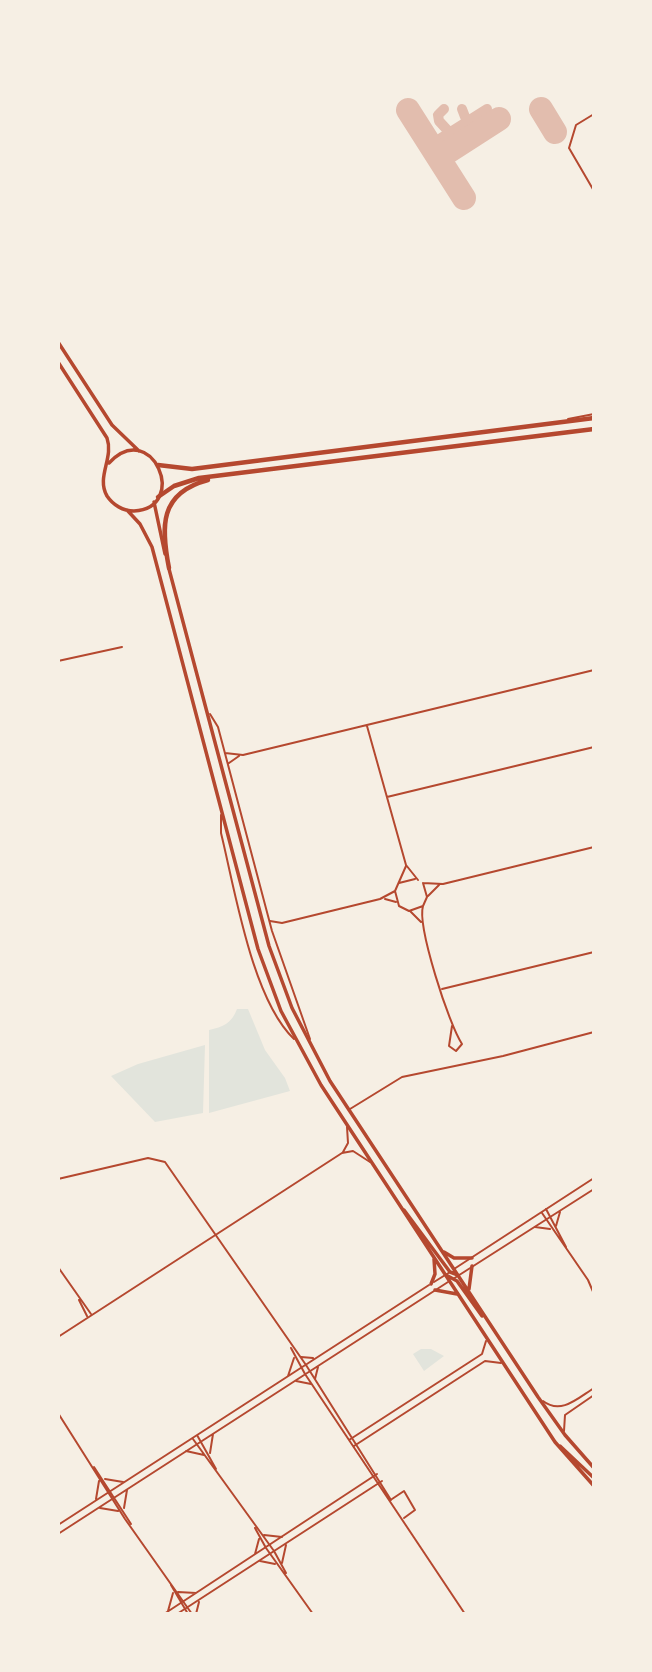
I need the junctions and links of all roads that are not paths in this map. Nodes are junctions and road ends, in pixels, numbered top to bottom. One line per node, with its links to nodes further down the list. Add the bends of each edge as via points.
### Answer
1 (594, 114): 2 (street, via 576,125 569,148)
2 (594, 191)
3 (58, 342): 7 (main road, via 112,425)
4 (58, 362): 8 (main road, via 107,438)
5 (594, 416): 9 (highway, via 192,469)
6 (594, 429): 10 (highway)
7 (141, 452): 8 (main road, via 126,452); 9 (main road)
8 (109, 463): 13 (main road, via 103,477 105,492 113,504)
9 (158, 465): 11 (main road, via 163,484)
10 (225, 476): 11 (highway, via 186,481); 14 (highway, via 188,488 170,506 163,529)
11 (158, 497): 12 (main road)
12 (154, 502): 13 (main road, via 144,509); 14 (main road)
13 (127, 510): 25 (main road, via 152,547)
14 (169, 568): 18 (main road)
15 (122, 647): 16 (street)
16 (58, 661)
17 (594, 670): 19 (street)
18 (207, 711): 21 (street, via 218,726); 47 (main road, via 269,946)
19 (367, 725): 22 (street); 24 (street)
20 (594, 747): 24 (street)
21 (225, 753): 22 (street); 23 (street)
22 (243, 755): 23 (street)
23 (228, 765): 38 (street)
24 (387, 797): 27 (street)
25 (221, 810): 46 (main road, via 265,970); 46 (street, via 220,833 249,943 276,1017)
26 (594, 847): 31 (street)
27 (406, 865): 28 (street); 29 (street)
28 (418, 880): 29 (street, via 408,878); 30 (street)
29 (399, 883): 32 (street)
30 (423, 883): 31 (street); 33 (street)
31 (443, 884): 33 (street)
32 (395, 891): 34 (street); 35 (street)
33 (427, 897): 36 (street)
34 (380, 899): 35 (street); 39 (street)
35 (396, 902): 37 (street)
36 (423, 906): 37 (street); 40 (street)
37 (409, 911): 40 (street)
38 (269, 920): 39 (street); 41 (street)
39 (282, 923): 41 (street)
40 (423, 926): 43 (street)
41 (272, 931): 47 (street, via 309,1030)
42 (594, 952): 43 (street)
43 (441, 989): 44 (street)
44 (452, 1026): 44 (street, via 449,1046 456,1051 462,1044)
45 (594, 1032): 48 (street, via 402,1077)
46 (294, 1039): 49 (main road)
47 (311, 1047): 48 (main road)
48 (349, 1110): 67 (main road)
49 (347, 1126): 50 (street, via 348,1143); 51 (main road)
50 (342, 1153): 51 (street, via 358,1153); 65 (street)
51 (371, 1163): 56 (main road)
52 (594, 1178): 54 (street)
53 (58, 1179): 65 (street, via 159,1159 168,1165)
54 (587, 1182): 55 (street); 57 (street)
55 (593, 1189): 58 (street)
56 (398, 1204): 68 (main road); 72 (main road)
57 (546, 1209): 59 (street); 60 (street)
58 (561, 1210): 60 (street); 63 (street)
59 (541, 1212): 61 (street); 69 (street)
60 (551, 1217): 61 (street); 63 (street)
61 (546, 1220): 62 (street); 64 (street)
62 (534, 1227): 64 (street); 70 (street)
63 (556, 1227): 66 (street)
64 (552, 1230): 66 (street)
65 (214, 1233): 83 (street); 88 (street)
66 (566, 1248): 74 (street)
67 (441, 1249): 69 (main road, via 454,1258); 72 (main road)
68 (433, 1257): 72 (main road); 76 (main road)
69 (472, 1258): 72 (street)
70 (472, 1266): 73 (street); 79 (main road)
71 (58, 1267): 82 (street)
72 (450, 1272): 73 (main road); 73 (main road); 75 (main road); 76 (street)
73 (456, 1276): 75 (street); 79 (main road); 85 (main road)
74 (588, 1280): 77 (street); 80 (street)
75 (449, 1281): 78 (street); 81 (main road)
76 (431, 1284): 91 (street)
77 (594, 1285)
78 (435, 1290): 81 (main road); 94 (street)
79 (469, 1291): 85 (main road)
80 (594, 1294)
81 (458, 1295): 86 (main road)
82 (79, 1299): 83 (street); 84 (street)
83 (92, 1315): 84 (street)
84 (88, 1317): 87 (street)
85 (492, 1328): 105 (main road)
86 (485, 1336): 92 (main road); 103 (street, via 482,1354)
87 (58, 1337)
88 (291, 1347): 89 (street); 90 (street)
89 (294, 1357): 95 (street); 98 (street)
90 (300, 1357): 91 (street); 93 (street)
91 (318, 1357): 93 (street)
92 (505, 1364): 107 (street, via 485,1361); 117 (main road)
93 (306, 1365): 95 (street); 96 (street)
94 (319, 1365): 96 (street); 99 (street)
95 (301, 1368): 97 (street); 98 (street)
96 (310, 1371): 97 (street); 99 (street)
97 (305, 1374): 100 (street); 101 (street)
98 (288, 1376): 106 (street)
99 (315, 1380): 113 (street)
100 (293, 1381): 101 (street); 108 (street)
101 (312, 1385): 115 (street)
102 (594, 1388): 105 (street, via 559,1408)
103 (418, 1394): 107 (street); 113 (street)
104 (594, 1395): 112 (street, via 565,1415)
105 (538, 1397): 112 (main road)
106 (249, 1402): 108 (street); 111 (street)
107 (423, 1402): 119 (street)
108 (253, 1408): 110 (street)
109 (58, 1413): 128 (street)
110 (213, 1434): 116 (street); 123 (street)
111 (197, 1435): 114 (street); 116 (street)
112 (565, 1435): 124 (main road)
113 (353, 1437): 115 (street); 119 (street)
114 (192, 1438): 118 (street); 130 (street)
115 (349, 1440): 120 (street)
116 (201, 1441): 118 (street); 123 (street)
117 (555, 1442): 129 (main road); 133 (main road)
118 (197, 1444): 121 (street); 122 (street)
119 (358, 1444): 120 (street); 126 (street)
120 (353, 1447): 127 (street)
121 (185, 1451): 122 (street); 134 (street)
122 (205, 1456): 125 (street)
123 (211, 1457): 125 (street)
124 (594, 1468)
125 (217, 1470): 145 (street)
126 (377, 1474): 127 (street); 131 (street)
127 (373, 1477): 132 (street); 148 (street)
128 (101, 1478): 130 (street); 135 (street); 138 (street)
129 (594, 1478)
130 (128, 1480): 135 (street)
131 (382, 1481): 132 (street); 137 (street)
132 (378, 1485): 137 (street); 150 (street)
133 (594, 1486)
134 (128, 1489): 136 (street); 140 (street, via 123,1500)
135 (110, 1492): 136 (street); 138 (street)
136 (113, 1498): 139 (street); 140 (street); 141 (street)
137 (391, 1500): 142 (street); 142 (street, via 404,1491 415,1510)
138 (96, 1501): 143 (street)
139 (99, 1508): 141 (street); 146 (street)
140 (125, 1512): 144 (street)
141 (121, 1513): 144 (street)
142 (403, 1518): 173 (street)
143 (58, 1525)
144 (131, 1525): 160 (street)
145 (255, 1527): 147 (street); 149 (street)
146 (58, 1534)
147 (262, 1535): 148 (street); 151 (street)
148 (283, 1537): 151 (street)
149 (259, 1538): 152 (street); 155 (street)
150 (288, 1543): 153 (street); 157 (street)
151 (270, 1546): 152 (street); 153 (street)
152 (266, 1548): 154 (street); 155 (street)
153 (274, 1551): 154 (street); 157 (street)
154 (270, 1554): 156 (street); 158 (street)
155 (254, 1556): 163 (street)
156 (255, 1563): 158 (street); 164 (street)
157 (282, 1564): 159 (street)
158 (278, 1566): 159 (street)
159 (286, 1573): 172 (street)
160 (170, 1584): 161 (street); 162 (street)
161 (173, 1592): 165 (street); 167 (street)
162 (178, 1592): 163 (street); 165 (street)
163 (197, 1593): 165 (street)
164 (199, 1600): 166 (street); 171 (street)
165 (182, 1603): 166 (street); 167 (street)
166 (186, 1609): 169 (street); 170 (street); 171 (street)
167 (168, 1612): 168 (street)
168 (164, 1614)
169 (177, 1614)
170 (188, 1614)
171 (194, 1614)
172 (313, 1614)
173 (465, 1614)

